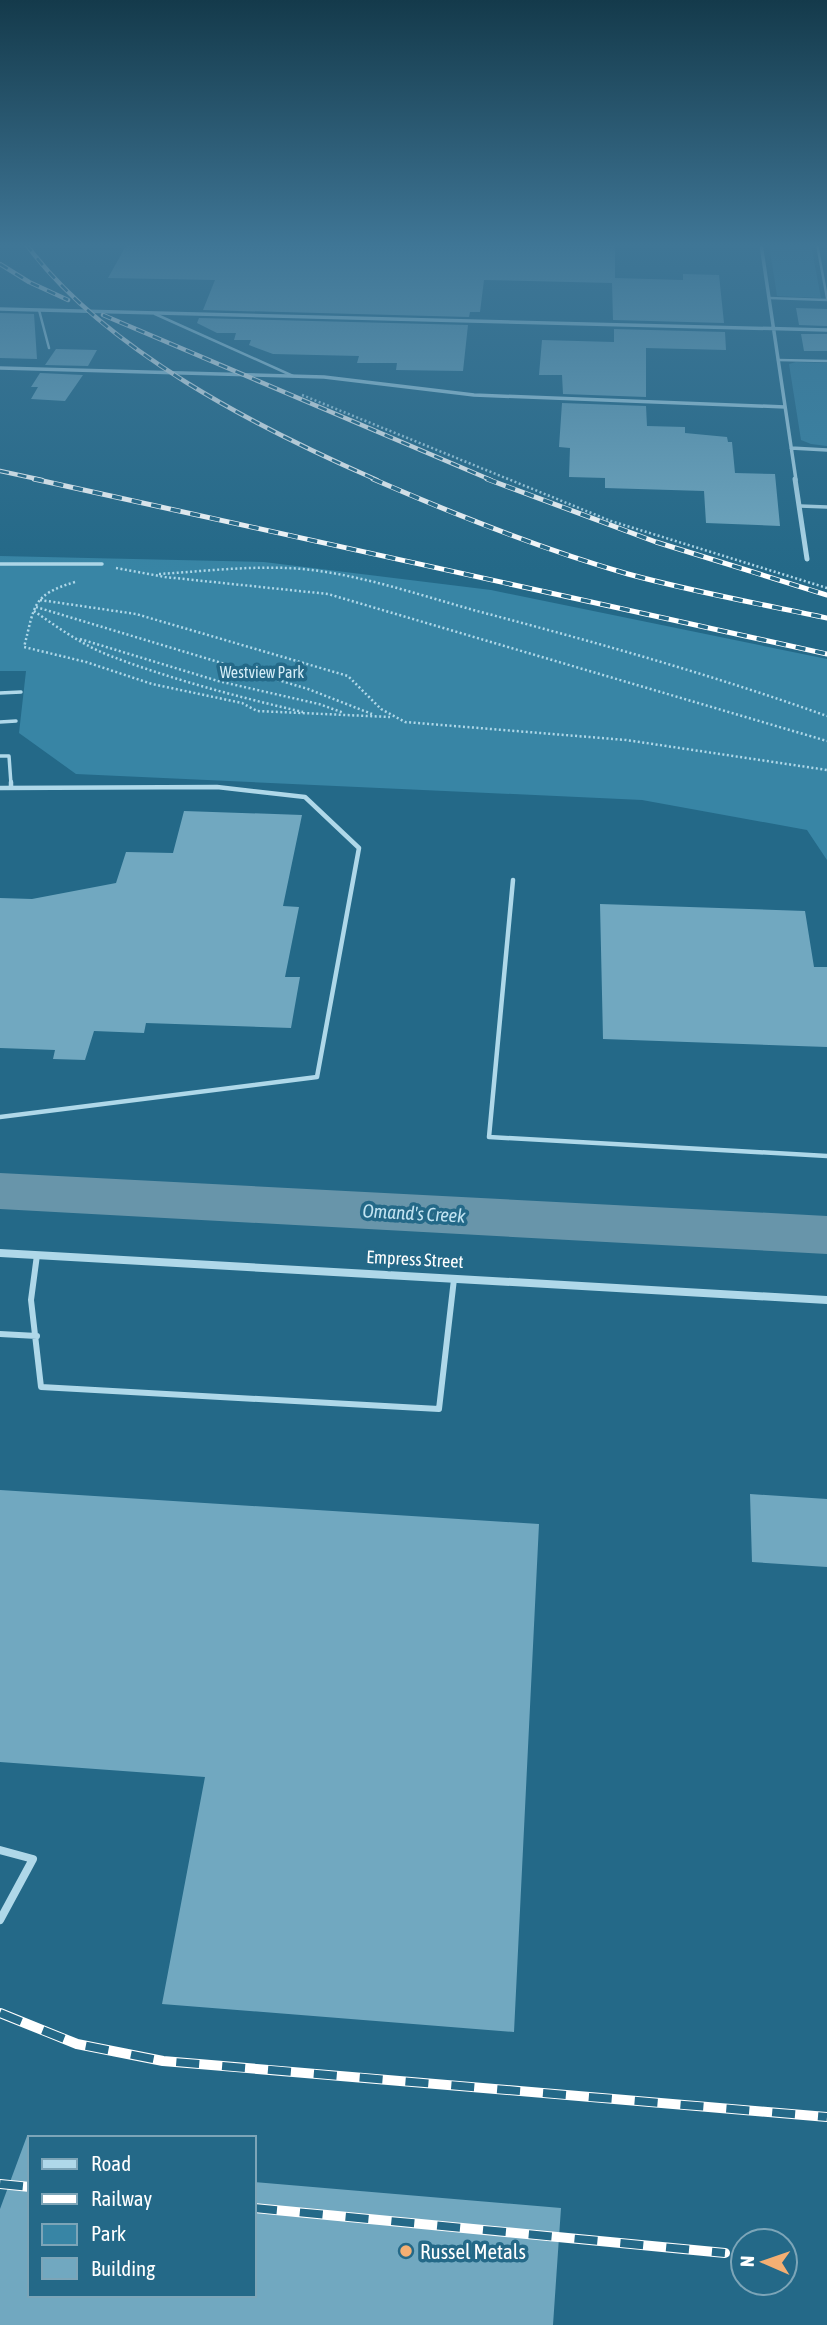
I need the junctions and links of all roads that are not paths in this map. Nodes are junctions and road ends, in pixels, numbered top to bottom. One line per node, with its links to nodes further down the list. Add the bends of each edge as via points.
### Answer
1 (241, 352): 6 (lane)
2 (777, 352): 3 (street)
3 (778, 360): 4 (lane); 7 (street)
4 (827, 361)
5 (0, 368): 6 (street)
6 (293, 376): 7 (street, via 494,396)
7 (785, 407): 8 (street)
8 (791, 448): 9 (street); 10 (street)
9 (827, 450)
10 (800, 506): 11 (lane); 12 (street)
11 (827, 507)
12 (807, 559)
13 (102, 564): 14 (lane)
14 (0, 565)
15 (21, 692): 16 (lane)
16 (0, 693)
17 (16, 721): 18 (lane)
18 (0, 722)
19 (0, 756): 21 (lane, via 9,756)
20 (0, 788): 21 (lane)
21 (11, 788): 23 (lane, via 217,788 305,797 359,848 317,1077)
22 (513, 880): 24 (lane, via 489,1138)
23 (0, 1117)
24 (827, 1156)
25 (0, 1253): 26 (street, Empress Street)
26 (37, 1255): 27 (street, Empress Street); 30 (lane, via 31,1300)
27 (454, 1279): 28 (street, Empress Street); 30 (lane, via 439,1409 41,1387)
28 (827, 1300)
29 (0, 1334): 30 (lane)
30 (37, 1336)
31 (0, 1850): 32 (lane, via 33,1859)
32 (0, 1920)

